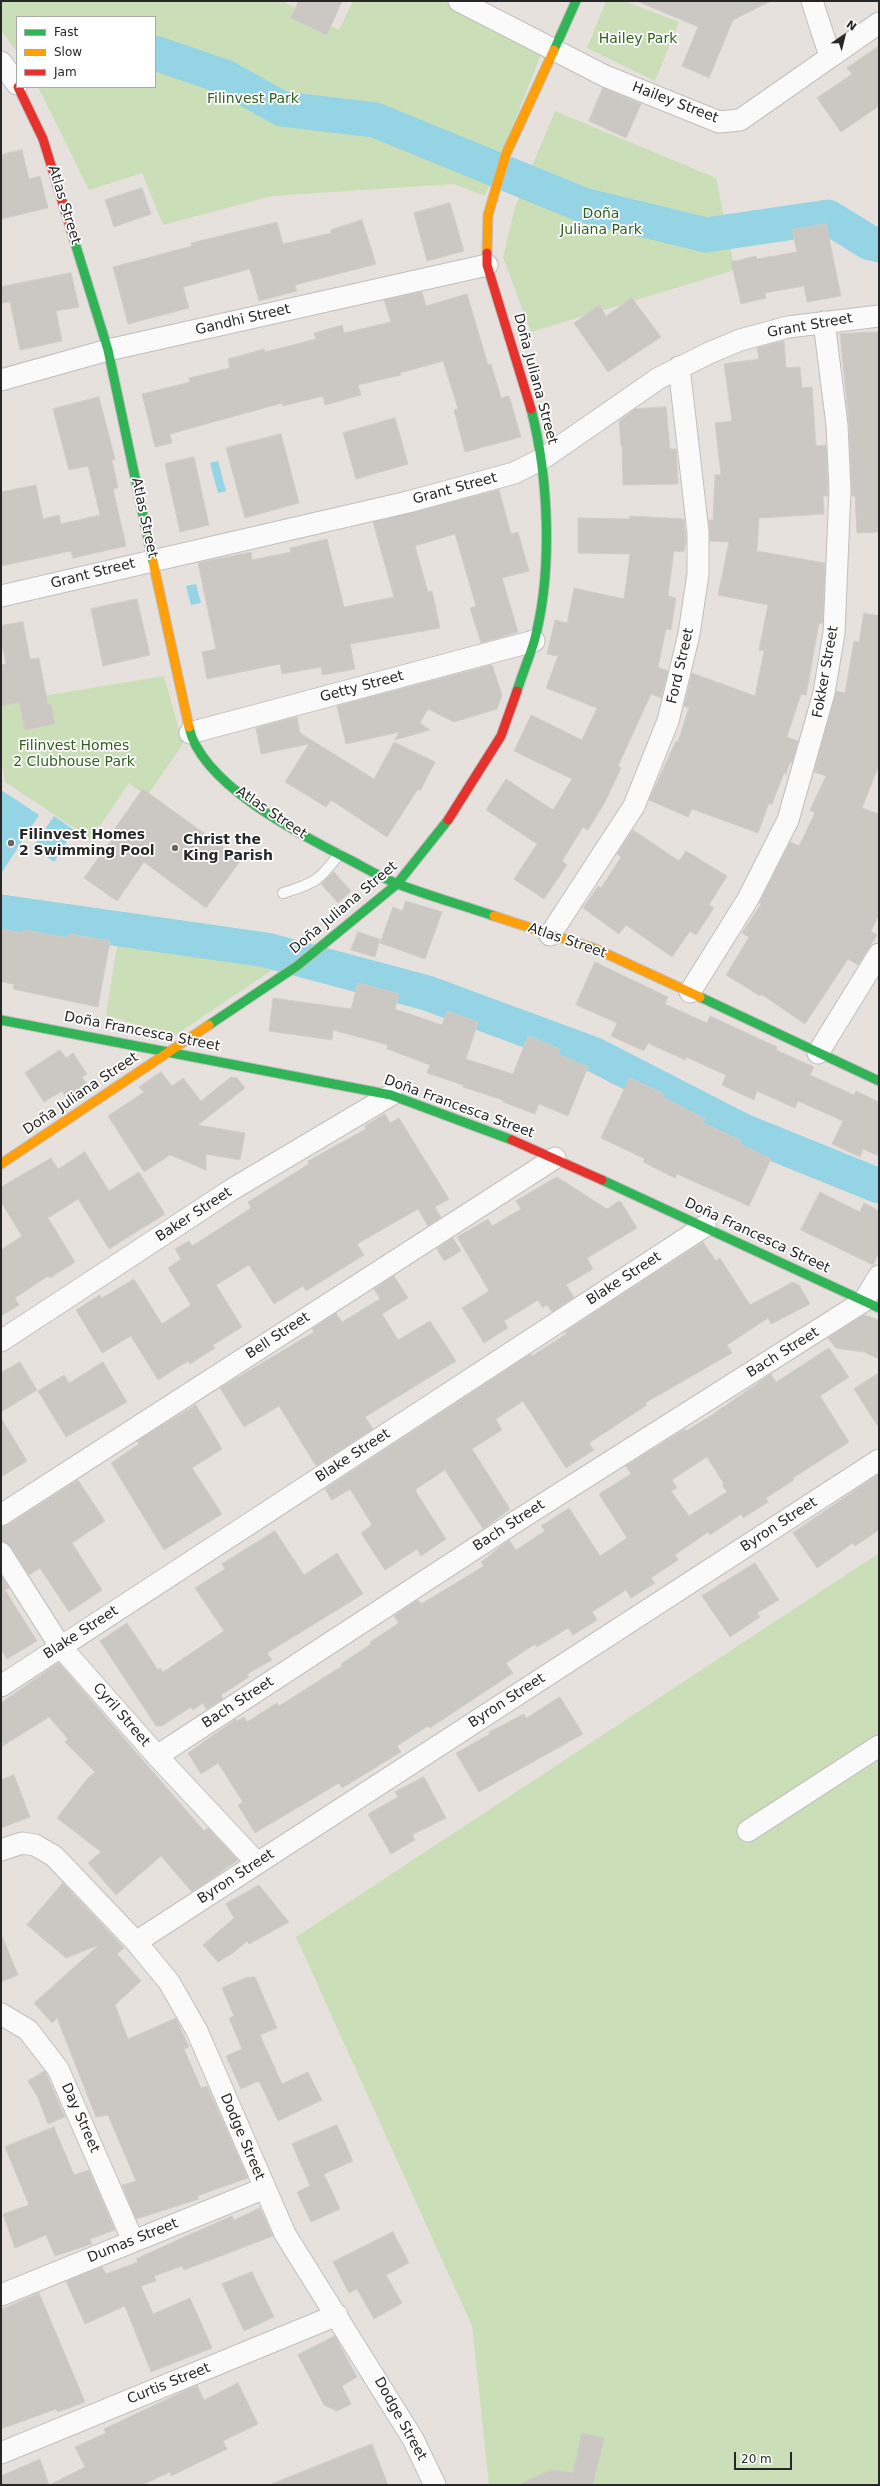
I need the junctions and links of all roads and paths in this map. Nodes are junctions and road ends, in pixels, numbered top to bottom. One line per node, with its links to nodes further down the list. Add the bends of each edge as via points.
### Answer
1 (459, 1): 5 (street, Hailey Street)
2 (576, 1): 5 (street, Doña Juliana Street)
3 (812, 1): 6 (street)
4 (879, 22): 6 (street, Hailey Street)
5 (553, 51): 6 (street, Hailey Street, via 605,76 719,122 740,120); 10 (street, Doña Juliana Street, via 506,154 491,198 486,232)
6 (830, 56)
7 (1, 62): 8 (street, Atlas Street)
8 (16, 83)
9 (19, 88): 13 (street, Atlas Street, via 43,139)
10 (487, 265): 13 (street, Gandhi Street); 16 (street, Doña Juliana Street, via 523,376)
11 (879, 316): 12 (street, Grant Street)
12 (824, 322): 14 (street, Grant Street, via 788,327 740,340); 26 (street, Fokker Street, via 837,425 840,490 834,633 824,693 788,820 748,899)
13 (108, 350): 15 (street, Gandhi Street); 17 (street, Atlas Street)
14 (679, 367): 16 (street, Grant Street, via 659,378); 24 (street, Ford Street, via 698,532 698,574 689,634 668,721 634,806)
15 (1, 380)
16 (542, 459): 17 (street, Grant Street, via 514,474 408,502); 19 (street, Doña Juliana Street, via 546,531 545,576)
17 (153, 560): 18 (street, Grant Street); 20 (street, Atlas Street)
18 (1, 596)
19 (534, 641): 20 (street, Getty Street); 22 (street, Doña Juliana Street, via 501,736 483,768 432,842)
20 (190, 733): 21 (street, Atlas Street, via 202,757 238,793 273,817)
21 (339, 854): 22 (street, Atlas Street); 23 (lane, via 322,877)
22 (397, 884): 24 (street, Atlas Street); 28 (street, Doña Juliana Street, via 297,966)
23 (283, 893)
24 (550, 935): 26 (street, Atlas Street, via 596,949)
25 (879, 954): 29 (street)
26 (690, 992): 29 (street, Atlas Street)
27 (1, 1020): 28 (street, Doña Francesca Street)
28 (170, 1052): 31 (street, Doña Francesca Street); 33 (street, Doña Juliana Street)
29 (818, 1053): 30 (street, Atlas Street)
30 (879, 1081)
31 (391, 1095): 32 (street, Doña Francesca Street, via 494,1132); 37 (street, Baker Street, via 231,1190)
32 (555, 1158): 34 (street, Doña Francesca Street); 39 (street, Bell Street)
33 (1, 1164)
34 (705, 1226): 36 (street, Doña Francesca Street); 41 (street, Blake Street)
35 (879, 1276): 36 (street)
36 (871, 1305): 44 (street, Bach Street, via 523,1517)
37 (1, 1341)
38 (879, 1460): 47 (street, Byron Street)
39 (1, 1515)
40 (1, 1553): 41 (street, Cyril Street)
41 (60, 1646): 42 (street, Blake Street); 44 (street, Cyril Street)
42 (1, 1686)
43 (879, 1746): 45 (street)
44 (157, 1756): 47 (street, Cyril Street)
45 (748, 1832)
46 (1, 1850): 48 (street, Dodge Street, via 22,1843 35,1845 54,1856)
47 (257, 1863): 48 (street, Byron Street)
48 (136, 1942): 50 (street, Dodge Street, via 169,1982 197,2031)
49 (1, 2014): 51 (street, Day Street, via 28,2030 58,2069)
50 (265, 2188): 51 (street, Dumas Street); 53 (street, Dodge Street, via 285,2234)
51 (133, 2241): 52 (street, Dumas Street)
52 (1, 2294)
53 (337, 2315): 54 (street, Curtis Street); 55 (street, Dodge Street, via 413,2439)
54 (1, 2453)
55 (435, 2485)

